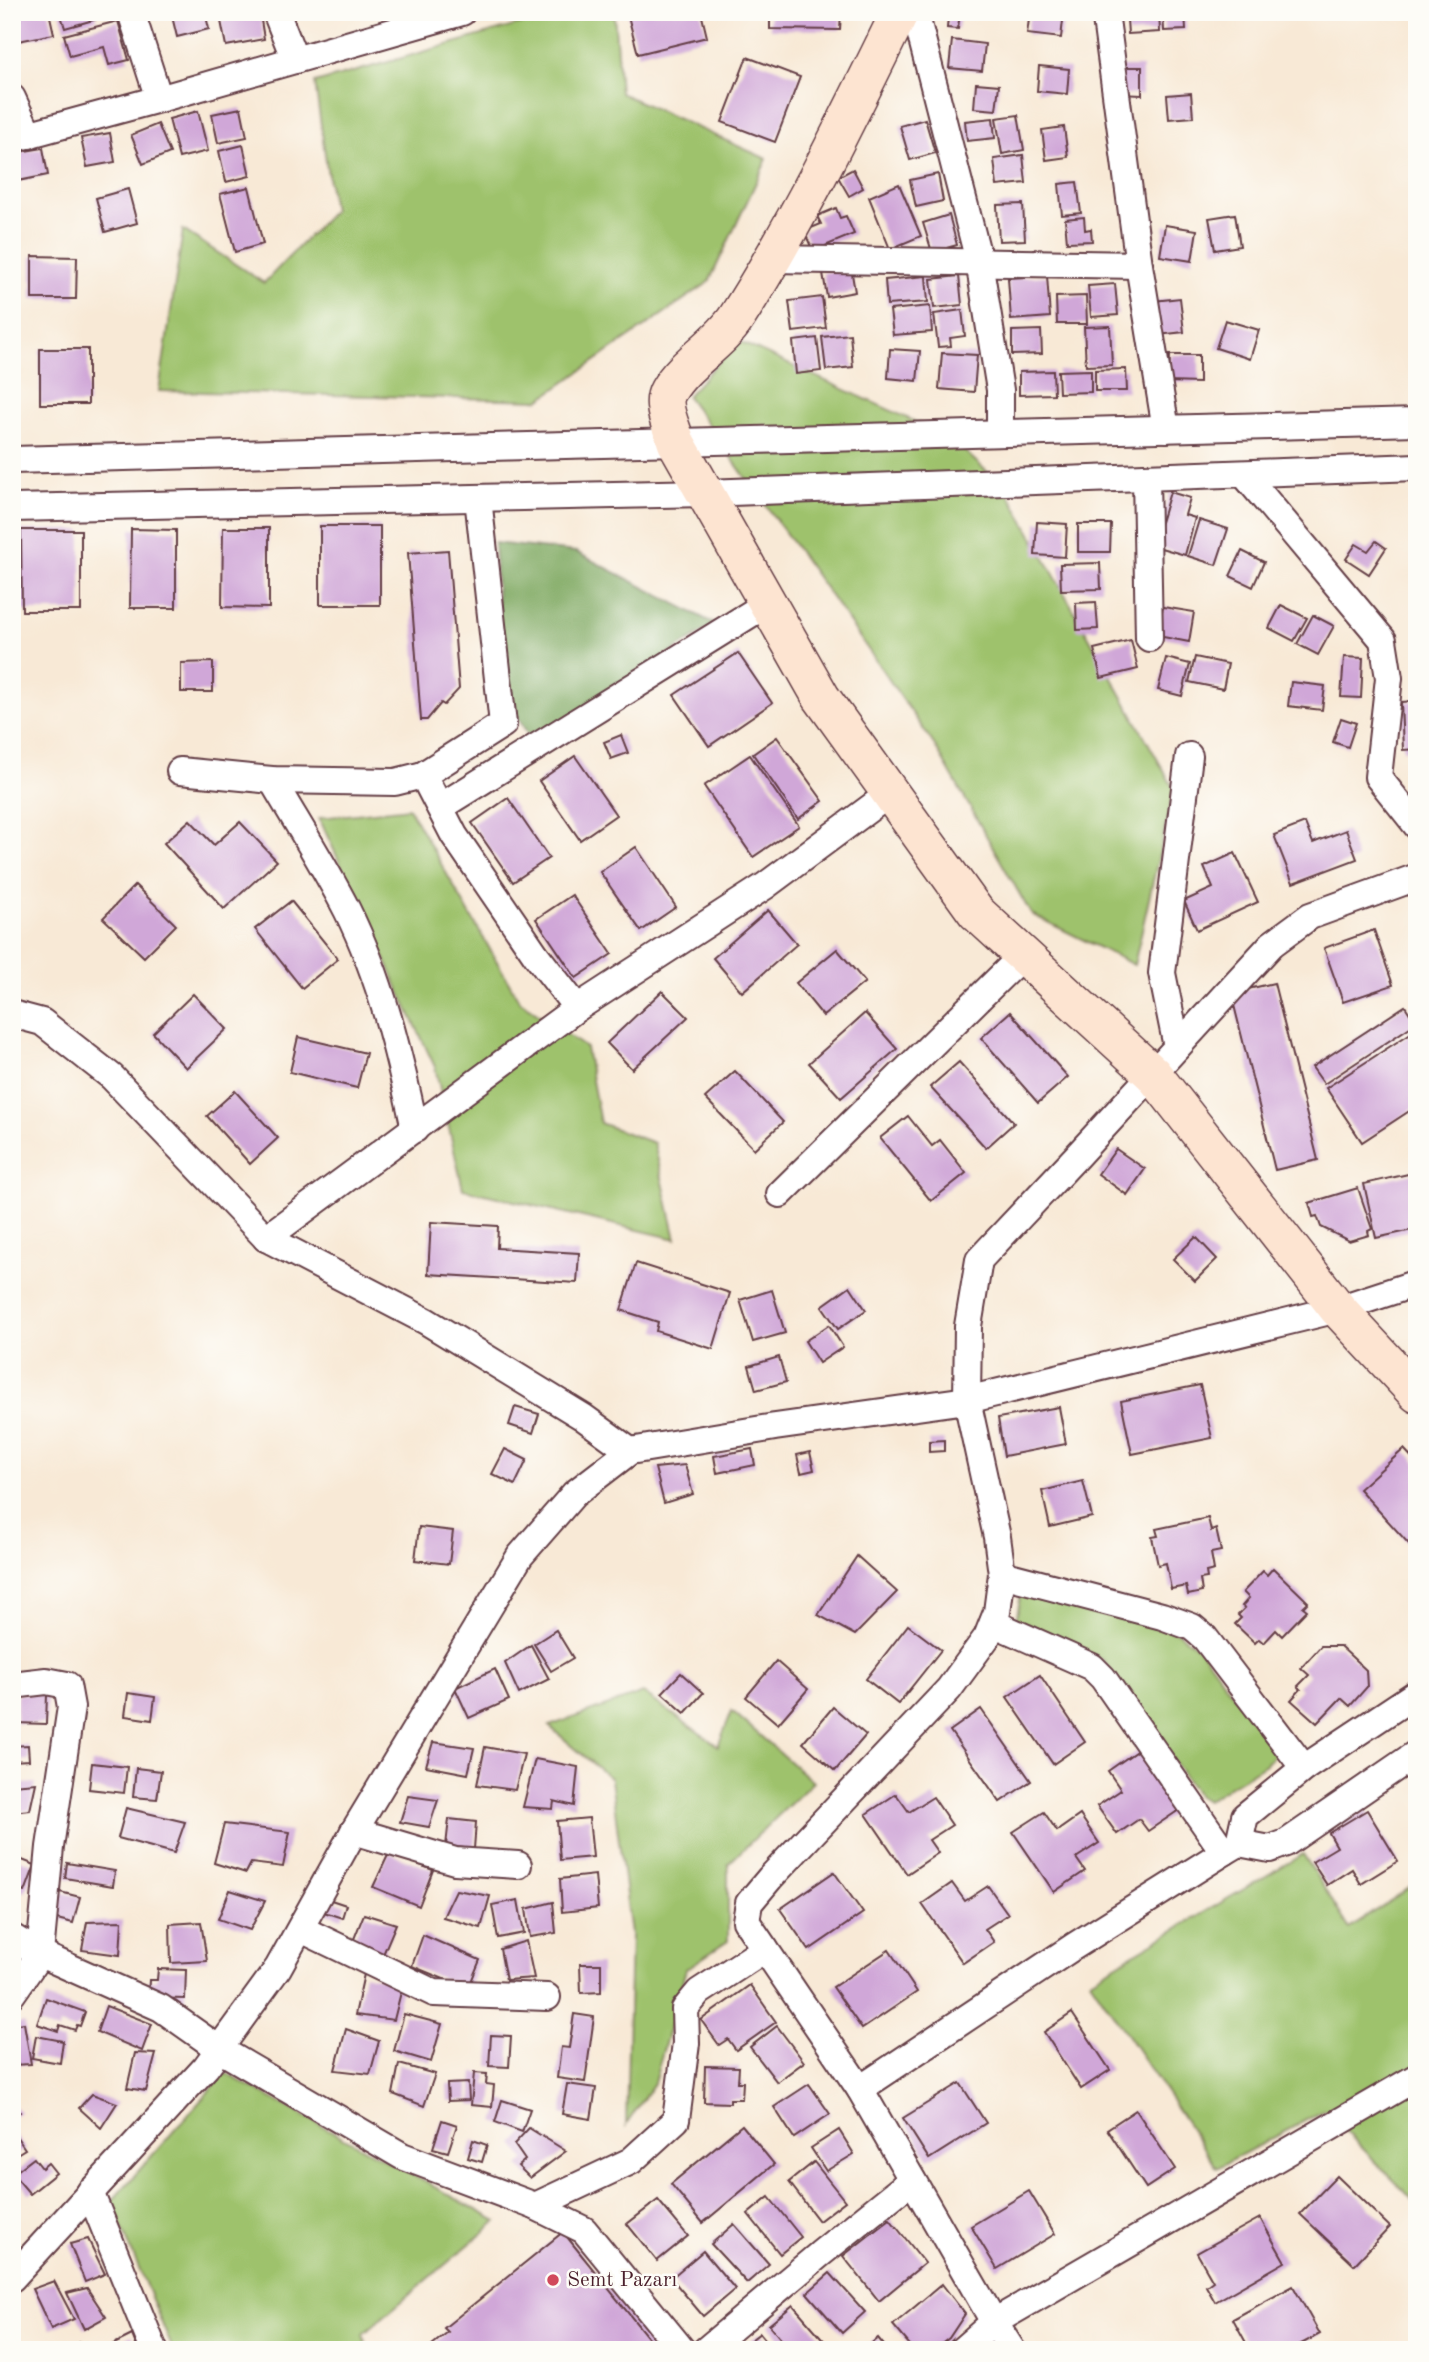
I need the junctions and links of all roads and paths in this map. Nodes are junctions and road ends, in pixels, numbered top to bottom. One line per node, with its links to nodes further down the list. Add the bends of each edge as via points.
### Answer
1 (131, 12): 9 (street)
2 (276, 12): 7 (street)
3 (900, 12): 11 (street, via 819,177)
4 (915, 12): 12 (street)
5 (1105, 12): 13 (street)
6 (449, 14): 7 (street)
7 (295, 60): 9 (street)
8 (12, 98): 10 (street)
9 (159, 99): 10 (street)
10 (20, 137)
11 (771, 259): 12 (street); 17 (street, via 735,320 666,393)
12 (979, 261): 13 (street); 16 (street, via 1000,390)
13 (1139, 265): 15 (street)
14 (1417, 422): 15 (street)
15 (1166, 429): 16 (street)
16 (1000, 433): 17 (street)
17 (676, 442): 18 (street); 22 (street)
18 (12, 460)
19 (1417, 467): 20 (street)
20 (1244, 474): 21 (street); 33 (street, via 1384,640 1389,678 1378,777)
21 (1146, 477): 22 (street); 26 (street)
22 (705, 493): 23 (street); 25 (street)
23 (478, 498): 24 (street); 29 (street, via 503,724)
24 (12, 508)
25 (768, 603): 31 (street, via 821,697); 32 (street)
26 (1149, 638)
27 (1189, 756): 38 (street, via 1162,974)
28 (180, 771): 30 (street)
29 (423, 775): 30 (street, via 395,782); 32 (street)
30 (272, 780): 40 (street, via 364,949 393,1034)
31 (889, 793): 35 (street, via 976,912); 36 (street, via 765,886)
32 (440, 807): 36 (street, via 536,956)
33 (1417, 826)
34 (1417, 877): 38 (street, via 1310,916 1272,944)
35 (1023, 955): 39 (street); 41 (street)
36 (578, 1008): 40 (street)
37 (12, 1014): 42 (street, via 42,1022 112,1077)
38 (1177, 1047): 39 (street)
39 (1153, 1074): 44 (street); 46 (street, via 979,1260 968,1326)
40 (415, 1129): 42 (street)
41 (780, 1195)
42 (266, 1238): 47 (street, via 426,1321)
43 (1417, 1283): 44 (street)
44 (1338, 1309): 45 (street); 46 (street)
45 (1417, 1394)
46 (967, 1400): 47 (street); 48 (street)
47 (630, 1451): 54 (street, via 574,1494 520,1556)
48 (1002, 1574): 49 (street); 53 (street, via 1192,1627)
49 (993, 1623): 55 (street, via 1092,1667); 59 (street, via 949,1689 749,1903 746,1921)
50 (12, 1685): 60 (street, via 46,1681 67,1685 71,1707)
51 (1417, 1693): 53 (street)
52 (1417, 1753): 55 (street, via 1286,1843 1270,1849)
53 (1304, 1768): 55 (street, via 1245,1816)
54 (354, 1831): 56 (street, via 455,1861); 57 (street)
55 (1231, 1847): 65 (street)
56 (517, 1865)
57 (301, 1929): 62 (street, via 434,1993); 63 (street)
58 (12, 1937): 60 (street)
59 (765, 1949): 65 (street); 68 (street, via 699,1993 685,2010 686,2043 676,2120 631,2161)
60 (40, 1954): 61 (street); 63 (street, via 161,2008)
61 (12, 1994)
62 (547, 1997)
63 (219, 2049): 67 (street); 68 (street, via 402,2156)
64 (1417, 2077): 70 (street)
65 (860, 2089): 66 (street)
66 (912, 2180): 70 (street); 73 (street)
67 (90, 2192): 69 (street); 71 (street)
68 (535, 2206): 72 (street, via 584,2230)
69 (12, 2278)
70 (994, 2322): 74 (street); 75 (street)
71 (154, 2350)
72 (682, 2350)
73 (706, 2350)
74 (962, 2350)
75 (1012, 2350)

